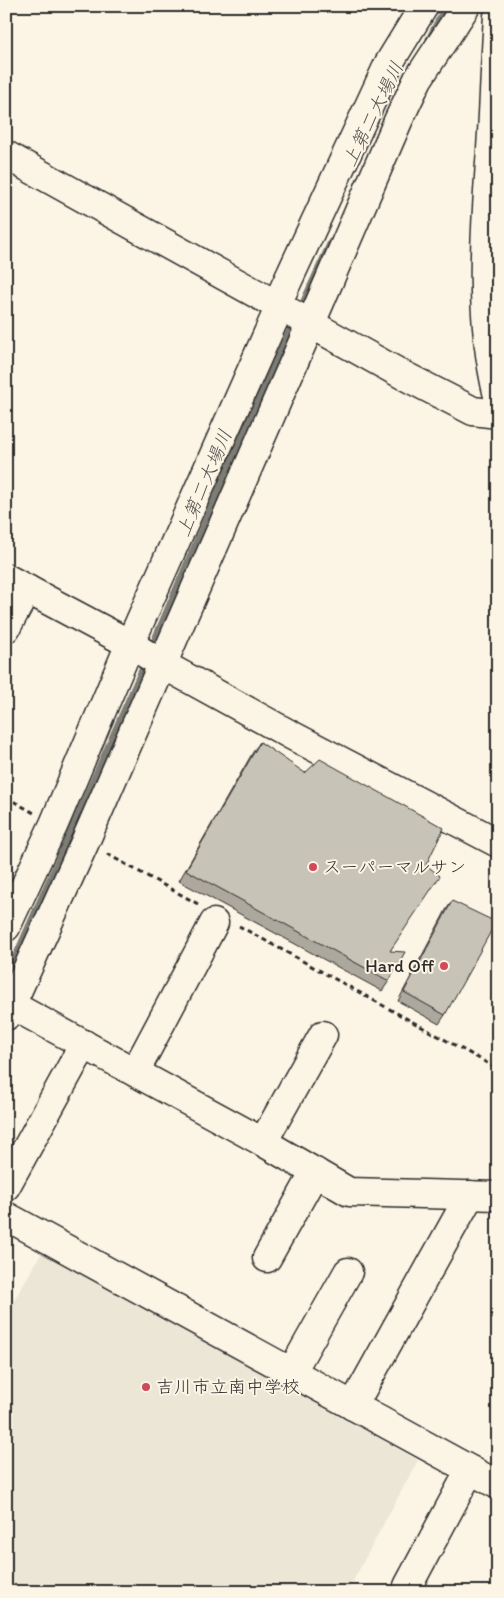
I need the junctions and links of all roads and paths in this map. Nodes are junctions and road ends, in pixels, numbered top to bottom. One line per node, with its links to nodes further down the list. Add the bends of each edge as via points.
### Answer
1 (424, 6): 5 (street, via 389,63)
2 (466, 6): 6 (street, via 418,79)
3 (498, 16): 7 (street, via 485,276)
4 (6, 155): 5 (street)
5 (279, 305): 6 (street); 12 (street)
6 (312, 323): 9 (street, via 473,411); 13 (street)
7 (492, 325): 8 (street, via 491,367)
8 (498, 396)
9 (498, 414)
10 (17, 583): 11 (street); 12 (street)
11 (6, 628)
12 (130, 644): 13 (street); 17 (street, via 54,824)
13 (162, 664): 14 (street); 15 (street)
14 (85, 842): 16 (path); 18 (street)
15 (498, 843)
16 (217, 918): 21 (path); 22 (street)
17 (6, 927)
18 (8, 1008): 20 (street)
19 (323, 1035): 23 (street)
20 (84, 1044): 22 (street); 25 (street)
21 (498, 1069)
22 (135, 1072): 23 (street)
23 (263, 1142): 24 (street)
24 (314, 1172): 26 (street, via 349,1192); 29 (street)
25 (6, 1186)
26 (470, 1195): 27 (street); 32 (street)
27 (498, 1196)
28 (6, 1216): 31 (street)
29 (266, 1258)
30 (348, 1272): 31 (street)
31 (291, 1373): 32 (street)
32 (353, 1406): 33 (street)
33 (470, 1470): 34 (street); 35 (street)
34 (498, 1485)
35 (408, 1586)

